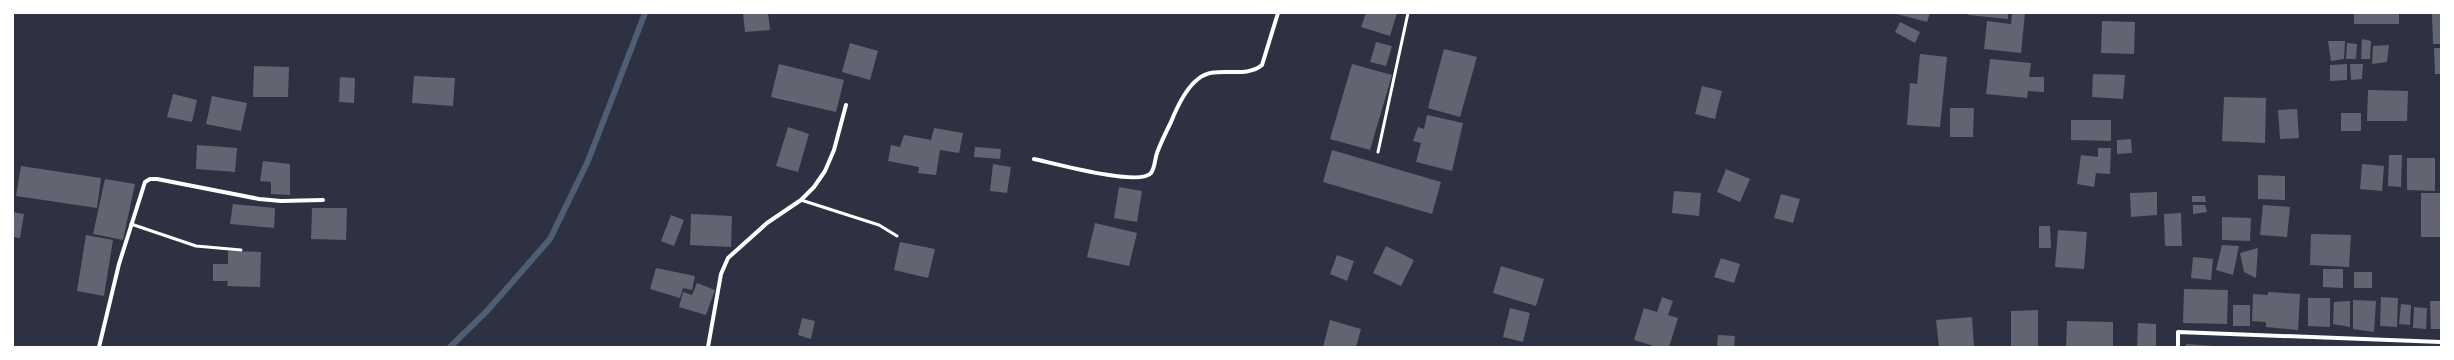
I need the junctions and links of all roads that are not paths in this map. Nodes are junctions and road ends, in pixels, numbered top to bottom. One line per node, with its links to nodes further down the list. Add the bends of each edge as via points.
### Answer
1 (1278, 13): 5 (street, via 1262,65 1248,72 1209,74 1200,77 1192,85 1176,110 1152,172 1146,177 1128,179)
2 (1408, 13): 4 (lane)
3 (846, 104): 7 (street, via 834,150 825,171)
4 (1378, 152)
5 (1034, 160)
6 (323, 200): 8 (street, via 259,199 150,179 145,182 142,189)
7 (801, 200): 9 (lane, via 879,225); 13 (street, via 767,223 728,258 721,274)
8 (131, 224): 10 (lane, via 196,246); 12 (street)
9 (897, 236)
10 (241, 250)
11 (2441, 342): 14 (street, via 2178,332)
12 (100, 347)
13 (708, 347)
14 (2178, 347)

